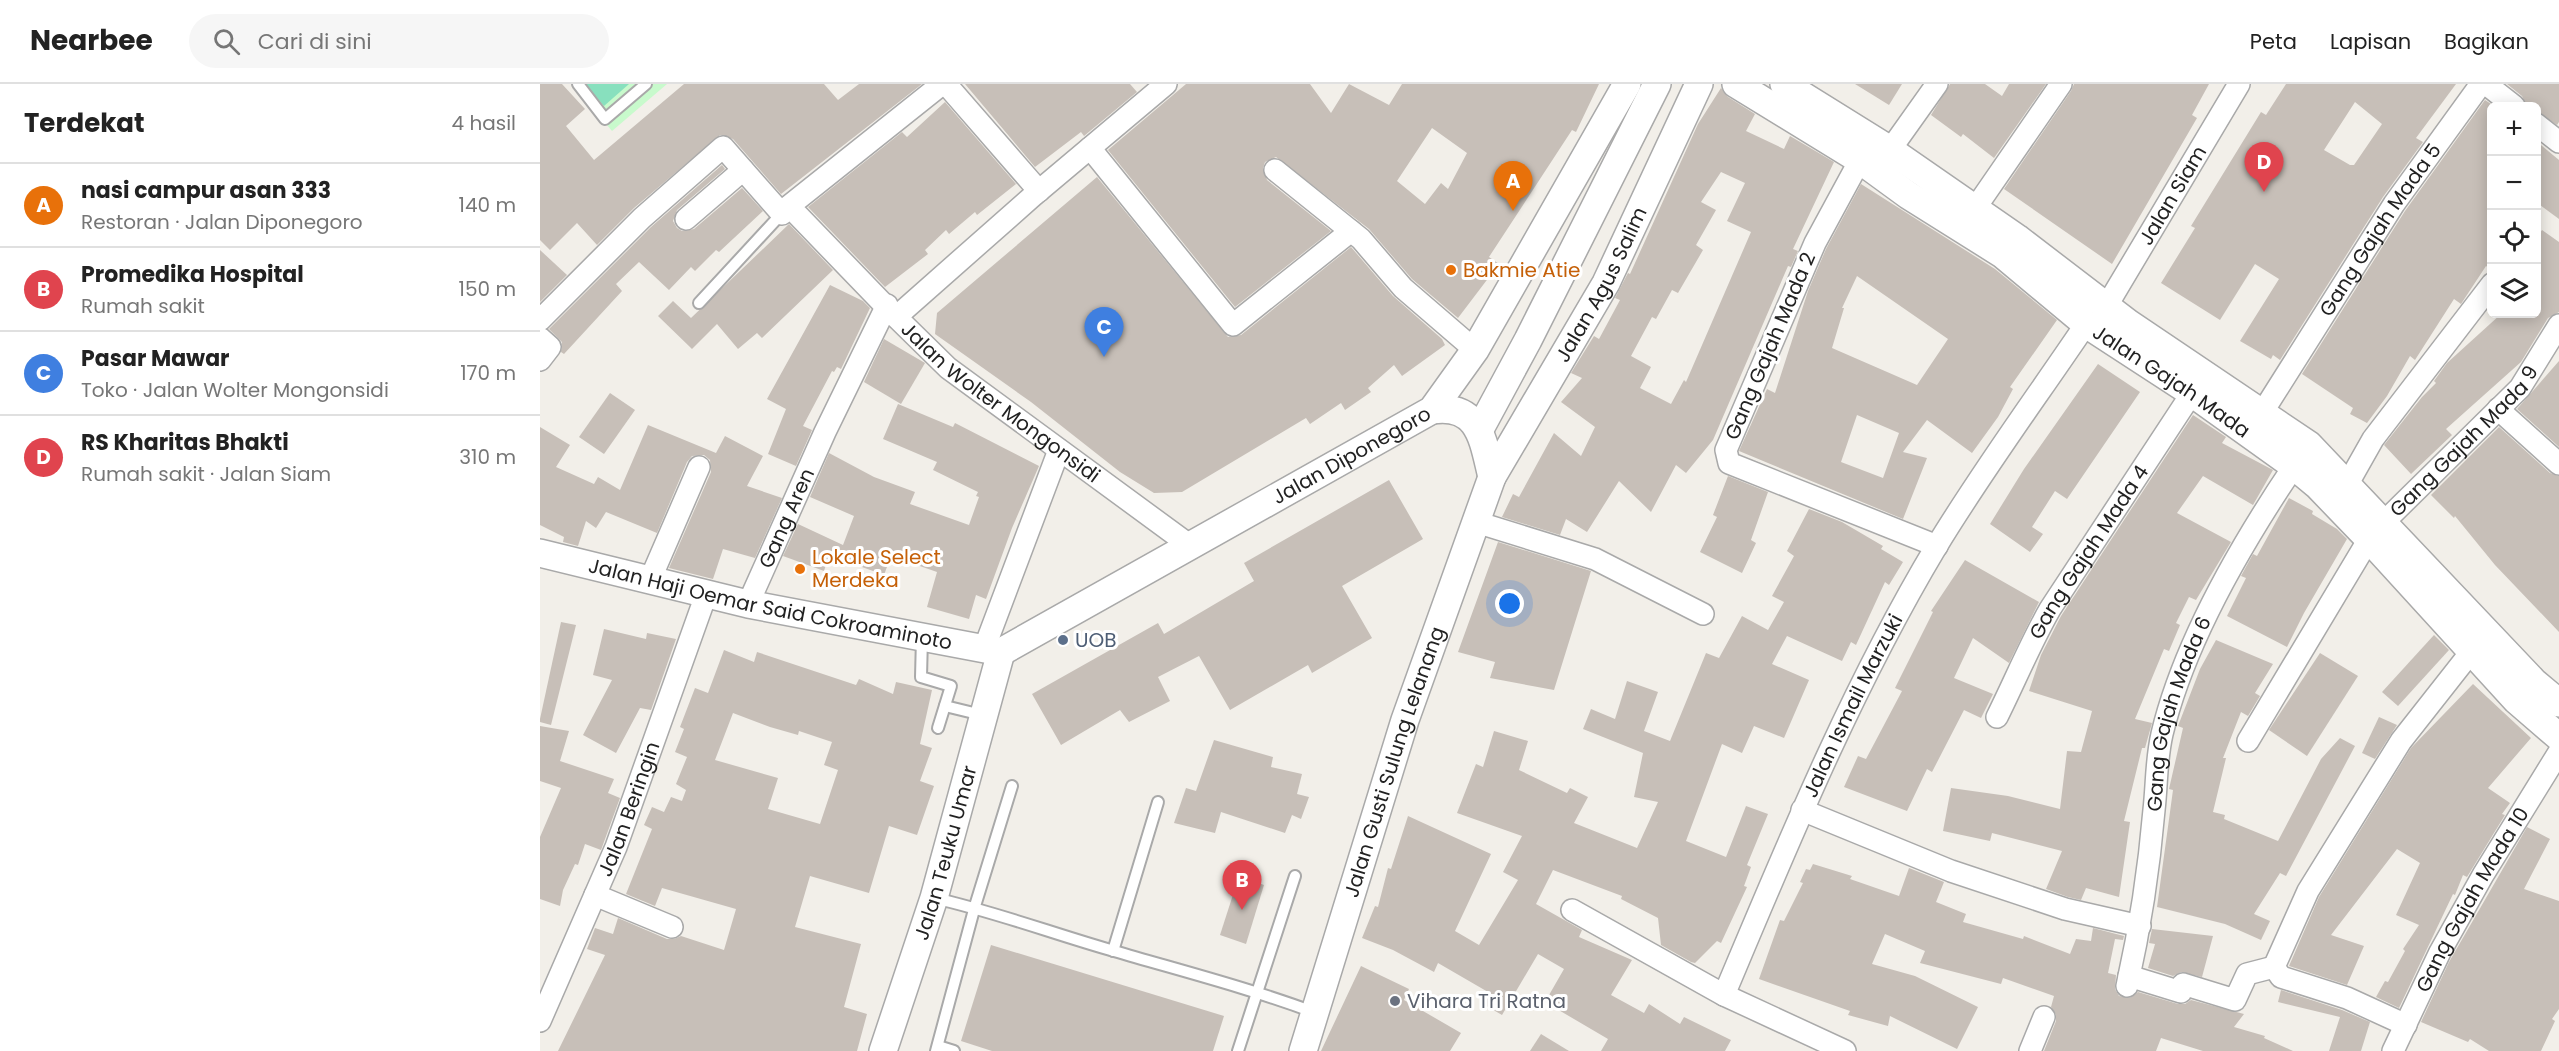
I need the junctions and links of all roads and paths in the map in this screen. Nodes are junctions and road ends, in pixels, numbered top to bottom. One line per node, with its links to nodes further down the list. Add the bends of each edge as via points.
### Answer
1 (578, 84): 2 (lane, via 606,119)
2 (646, 84)
3 (944, 84): 22 (street); 23 (street)
4 (1166, 84): 13 (street, Jalan Wolter Mongonsidi)
5 (1628, 84): 36 (street, Jalan Diponegoro)
6 (1657, 84): 42 (street, Jalan Agus Salim)
7 (1699, 84): 47 (street, Jalan Agus Salim, via 1606,283)
8 (1736, 84): 19 (street, Jalan Gajah Mada)
9 (1784, 84): 18 (street, Jalan Gajah Mada)
10 (1937, 84): 18 (street)
11 (2061, 84): 24 (street)
12 (2239, 84): 30 (street, Jalan Siam)
13 (1142, 92): 17 (street, Jalan Wolter Mongonsidi)
14 (2509, 102): 41 (street, Gang Gajah Mada 5, via 2486,84 2478,88 2394,204)
15 (2541, 127): 16 (street)
16 (2557, 138)
17 (1090, 148): 22 (street, Jalan Wolter Mongonsidi); 26 (street, via 1233,325)
18 (1890, 150): 24 (street, Jalan Gajah Mada)
19 (1860, 160): 27 (street, Jalan Gajah Mada, via 1908,195); 51 (street, Gang Gajah Mada 2, via 1815,243 1725,450 1726,457 1729,463)
20 (743, 170): 23 (street); 25 (street); 32 (street, via 723,147 642,218)
21 (1275, 170): 26 (street)
22 (1039, 191): 31 (street, Jalan Wolter Mongonsidi, via 907,304)
23 (785, 210): 29 (lane); 31 (street)
24 (1974, 210): 27 (street, Jalan Gajah Mada)
25 (686, 219)
26 (1351, 231): 36 (street, via 1403,288)
27 (2009, 246): 30 (street, Jalan Gajah Mada); 33 (street, Jalan Gajah Mada)
28 (2487, 291): 48 (street, via 2373,440)
29 (699, 303)
30 (2106, 307): 41 (street, Jalan Gajah Mada)
31 (891, 311): 43 (street, Jalan Wolter Mongonsidi, via 948,368); 57 (street, Gang Aren, via 825,432)
32 (540, 320)
33 (2086, 324): 38 (street, Jalan Gajah Mada); 51 (street, Jalan Ismail Marzuki)
34 (2559, 325): 39 (street, Gang Gajah Mada 9, via 2520,388)
35 (540, 338): 37 (street, via 550,347)
36 (1475, 350): 40 (street, Jalan Diponegoro)
37 (540, 360)
38 (2192, 393): 45 (street, Jalan Gajah Mada); 65 (street, Gang Gajah Mada 4, via 2050,609)
39 (2498, 409): 44 (street); 50 (street, Gang Gajah Mada 9)
40 (1432, 410): 42 (street, via 1447,408 1459,412); 52 (street, Jalan Diponegoro)
41 (2262, 413): 48 (street, Jalan Gajah Mada, via 2308,445)
42 (1480, 429): 47 (street)
43 (1059, 450): 52 (street, Jalan Wolter Mongonsidi); 60 (street)
44 (2559, 464)
45 (2294, 466): 50 (street, Jalan Gajah Mada); 78 (street, Gang Gajah Mada 6, via 2252,529 2173,694 2155,771)
46 (699, 467): 55 (street)
47 (1492, 477): 49 (street, Jalan Gusti Sulung Lelanang)
48 (2347, 484): 50 (street, Jalan Gajah Mada)
49 (1476, 522): 58 (street, via 1595,559); 84 (street, Jalan Gusti Sulung Lelanang, via 1405,720)
50 (2376, 531): 54 (street, Jalan Gajah Mada); 68 (street, Gang Gajah Mada 9)
51 (1937, 546): 72 (street, Jalan Ismail Marzuki, via 1881,646)
52 (1192, 547): 60 (street, Jalan Diponegoro)
53 (540, 553): 55 (street, Jalan Haji Oemar Said Cokroaminoto)
54 (2416, 572): 61 (street, Jalan Gajah Mada); 62 (street, Jalan Gajah Mada, via 2534,682)
55 (650, 580): 56 (street, Jalan Haji Oemar Said Cokroaminoto)
56 (707, 592): 57 (street, Jalan Haji Oemar Said Cokroaminoto); 74 (street, Jalan Beringin, via 616,847)
57 (748, 604): 59 (street, Jalan Haji Oemar Said Cokroaminoto)
58 (1703, 614)
59 (922, 637): 60 (street, Jalan Haji Oemar Said Cokroaminoto); 63 (lane, via 921,677 951,686)
60 (992, 650): 64 (street, Jalan Teuku Umar)
61 (2471, 652): 67 (street, Jalan Gajah Mada, via 2516,700); 81 (street, via 2401,741 2308,891)
62 (2557, 698)
63 (945, 706): 64 (lane); 66 (lane)
64 (984, 716): 75 (street, Jalan Teuku Umar)
65 (1996, 717)
66 (938, 728)
67 (2559, 737)
68 (2248, 741)
69 (2559, 752): 87 (street, Gang Gajah Mada 10, via 2472,894)
70 (1012, 786): 76 (lane)
71 (1158, 802): 80 (lane)
72 (1803, 810): 78 (street, via 1950,871 2065,909); 83 (street, Jalan Ismail Marzuki)
73 (1295, 876): 82 (lane)
74 (595, 895): 79 (street); 86 (street, Jalan Beringin)
75 (934, 898): 76 (lane); 89 (street, Jalan Teuku Umar)
76 (975, 906): 80 (lane); 88 (lane)
77 (1572, 910): 83 (street)
78 (2140, 926): 81 (street, Gang Gajah Mada 6, via 2128,981 2181,992 2183,984 2235,1000 2247,974)
79 (672, 927)
80 (1113, 951): 82 (lane)
81 (2274, 967): 87 (street, via 2281,977 2347,998)
82 (1258, 991): 84 (lane); 91 (lane)
83 (1724, 994): 93 (street)
84 (1317, 1013): 92 (street, Jalan Gusti Sulung Lelanang)
85 (2044, 1017): 94 (street)
86 (540, 1021)
87 (2406, 1025): 95 (street, Gang Gajah Mada 10)
88 (937, 1049): 90 (lane)
89 (884, 1051)
90 (954, 1051)
91 (1238, 1051)
92 (1303, 1051)
93 (1845, 1051)
94 (2030, 1051)
95 (2393, 1051)

